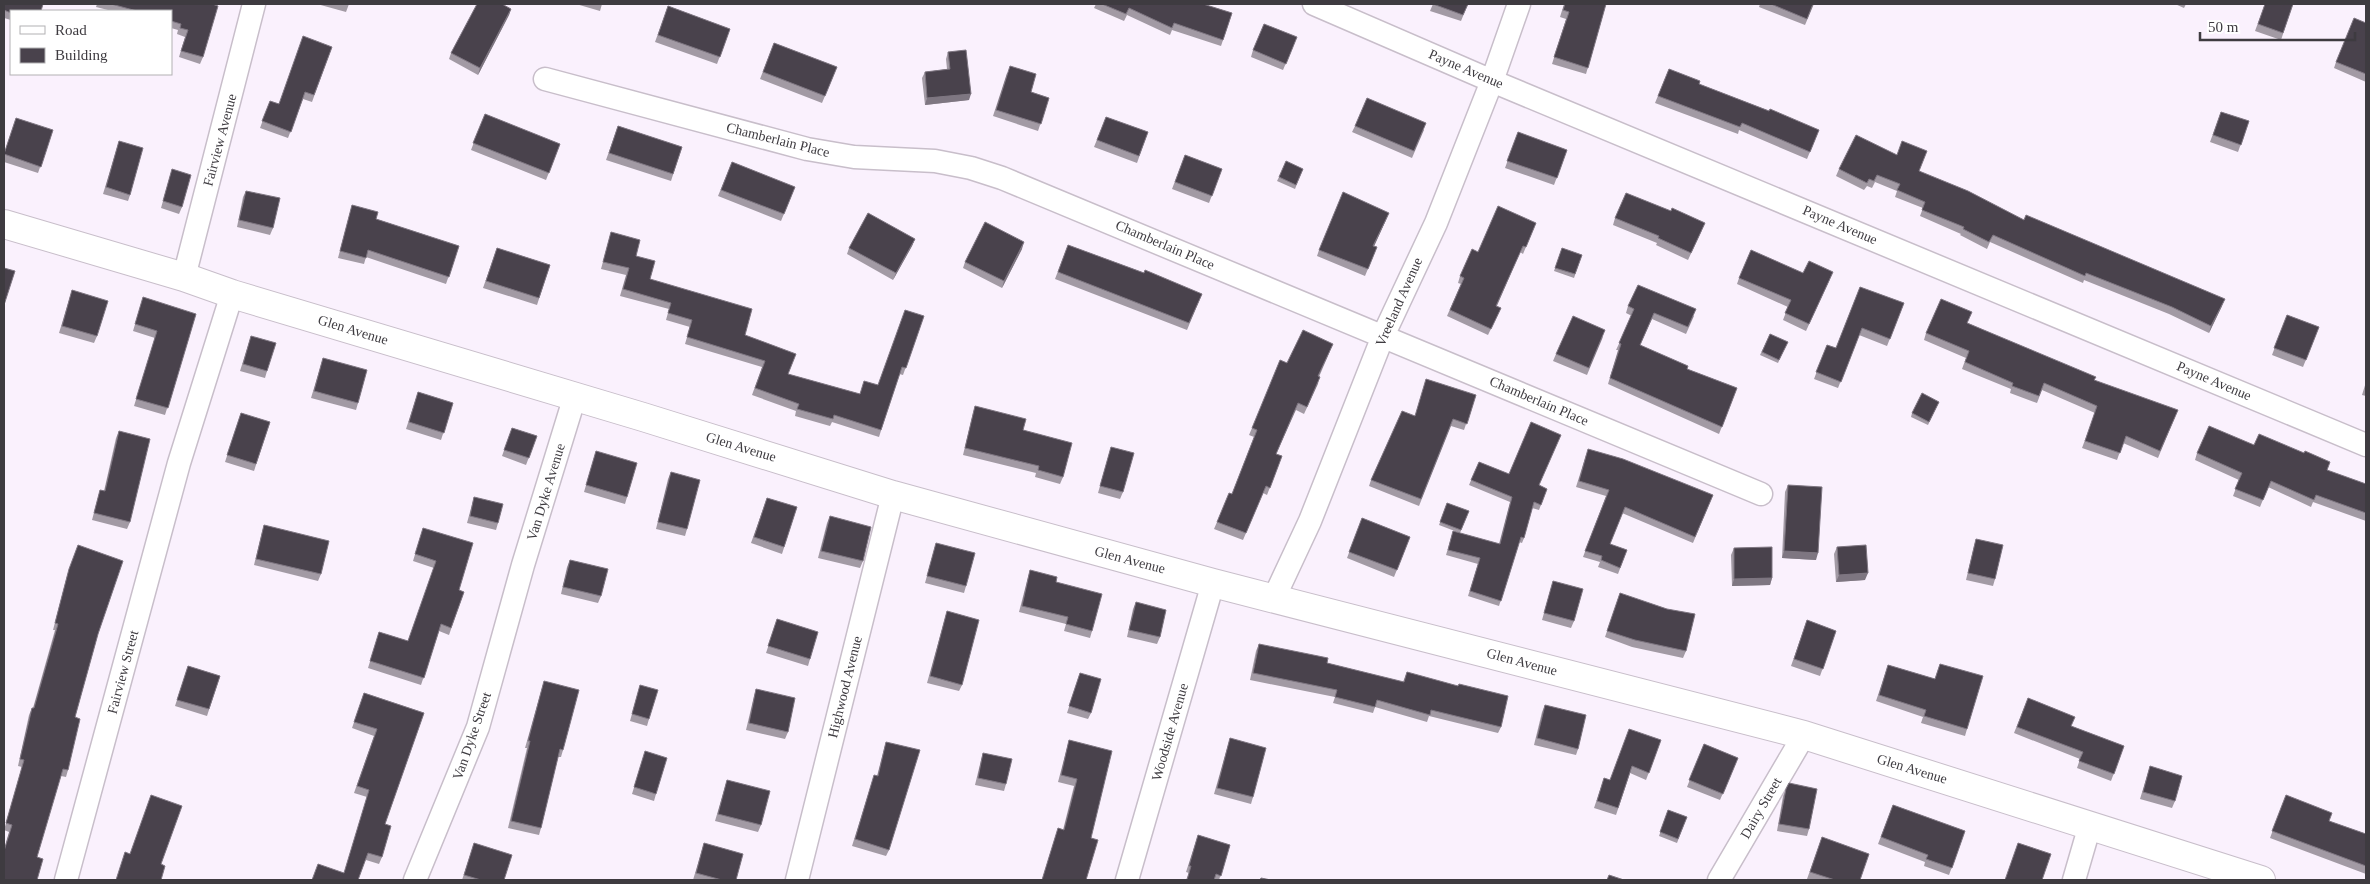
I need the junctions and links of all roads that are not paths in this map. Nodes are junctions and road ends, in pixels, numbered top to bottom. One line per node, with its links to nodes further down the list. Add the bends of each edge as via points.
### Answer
1 (254, 4): 7 (street, Fairview Avenue)
2 (1314, 4): 5 (street, Payne Avenue)
3 (1518, 4): 5 (street, Vreeland Avenue)
4 (545, 79): 9 (street, Chamberlain Place, via 807,148 854,157 935,161 987,173)
5 (1492, 81): 9 (street, Vreeland Avenue, via 1436,223); 11 (street, Payne Avenue)
6 (4, 224): 7 (street, Glen Avenue)
7 (184, 277): 8 (street, Glen Avenue)
8 (232, 294): 10 (street, Glen Avenue); 19 (street, Fairview Street, via 179,463)
9 (1383, 336): 12 (street, Chamberlain Place); 16 (street, Vreeland Avenue, via 1310,521)
10 (575, 396): 13 (street, Glen Avenue); 15 (street, Van Dyke Avenue)
11 (2366, 445)
12 (1762, 494)
13 (893, 495): 14 (street, Glen Avenue); 21 (street, Highwood Avenue)
14 (1213, 583): 16 (street, Glen Avenue); 22 (street, Woodside Avenue)
15 (517, 588): 20 (street, Van Dyke Street, via 478,727)
16 (1274, 598): 17 (street, Glen Avenue)
17 (1804, 735): 18 (street, Glen Avenue); 23 (street, Dairy Street)
18 (2090, 825): 24 (street); 25 (street, Glen Avenue)
19 (66, 880)
20 (415, 880)
21 (796, 880)
22 (1126, 880)
23 (1719, 880)
24 (2074, 880)
25 (2261, 880)

